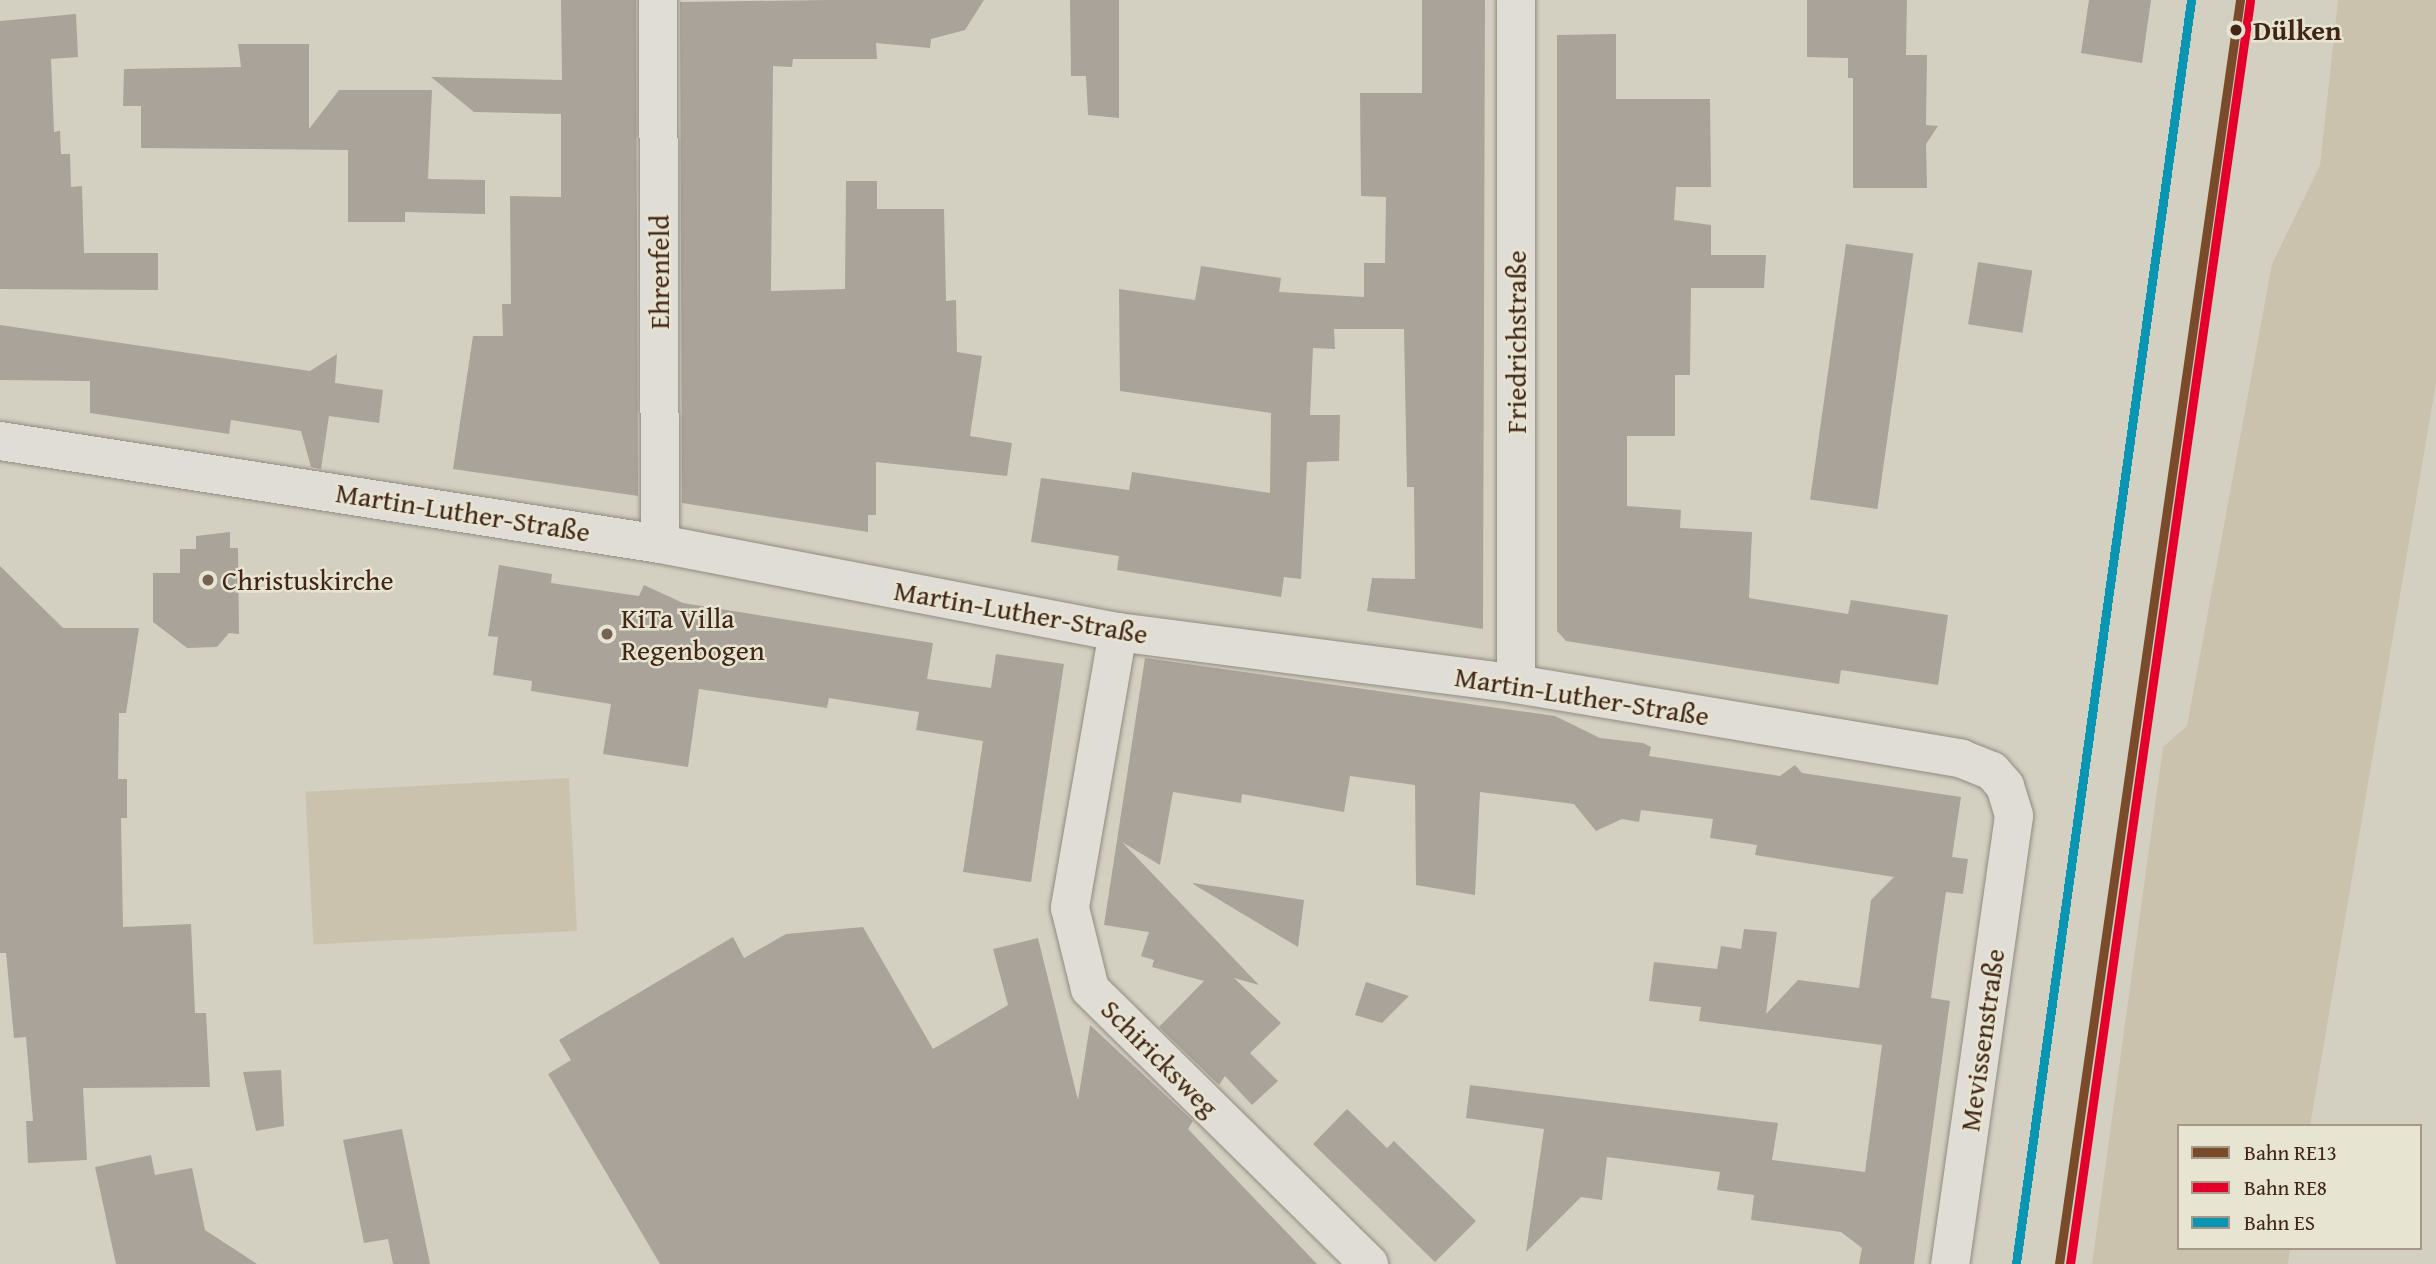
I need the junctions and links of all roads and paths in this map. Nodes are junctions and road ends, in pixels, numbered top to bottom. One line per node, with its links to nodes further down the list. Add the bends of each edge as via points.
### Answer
1 (658, 0): 4 (street, Ehrenfeld)
2 (1516, 0): 6 (street, Friedrichstraße)
3 (0, 442): 4 (street, Martin-Luther-Straße)
4 (660, 544): 5 (street, Martin-Luther-Straße)
5 (1118, 632): 6 (street, Martin-Luther-Straße); 8 (street, Schiricksweg, via 1070,908 1090,989)
6 (1516, 684): 7 (street, Martin-Luther-Straße, via 1962,759 1992,771 2005,786)
7 (2014, 816): 9 (street, Mevissenstraße)
8 (1369, 1264)
9 (1951, 1264)

